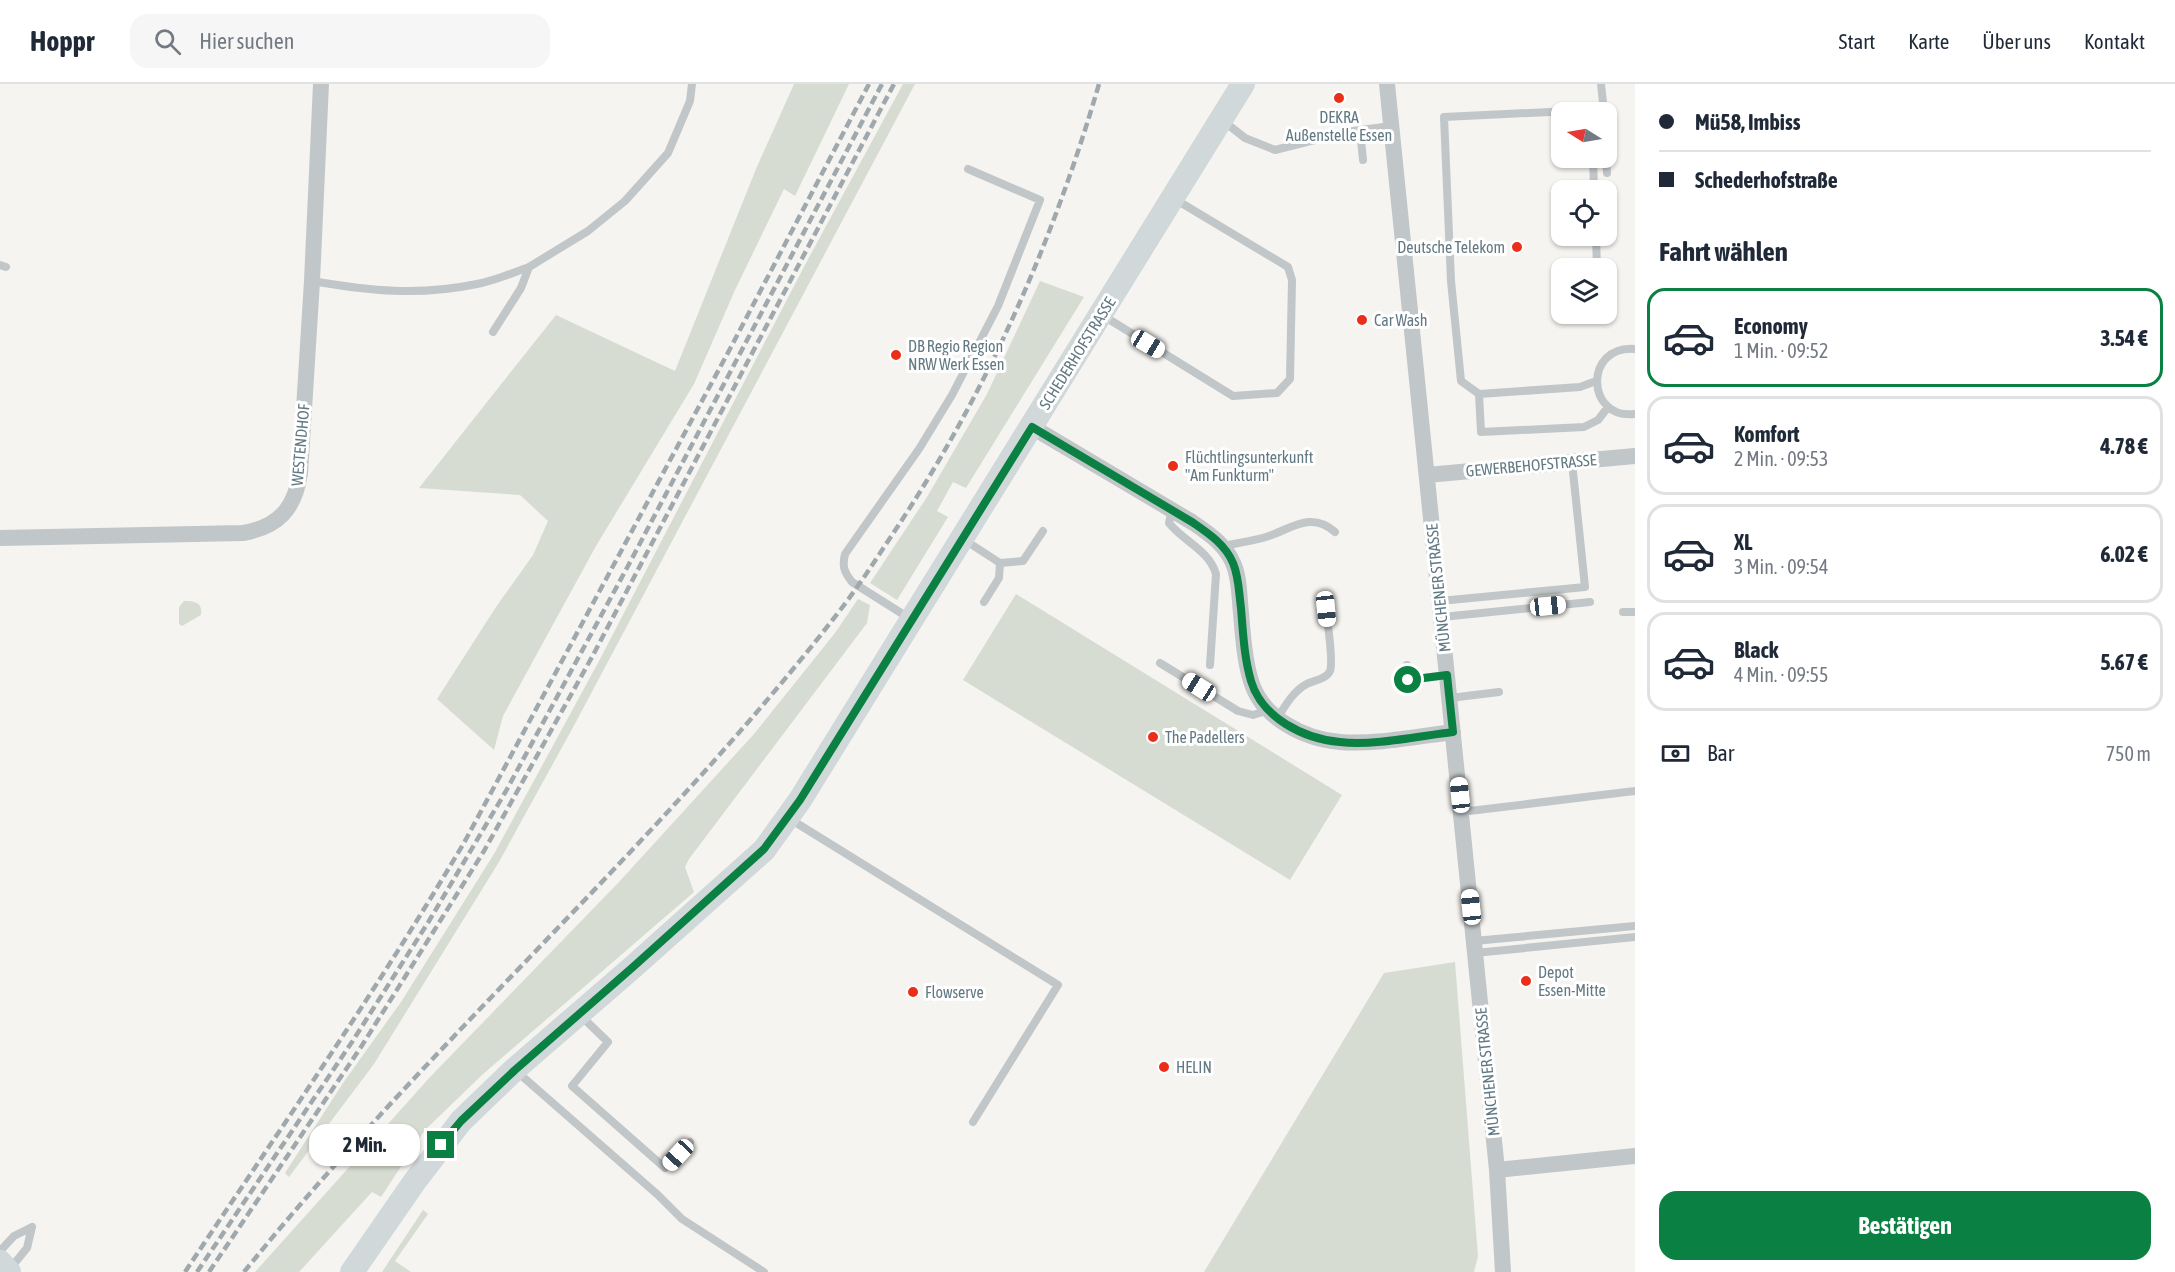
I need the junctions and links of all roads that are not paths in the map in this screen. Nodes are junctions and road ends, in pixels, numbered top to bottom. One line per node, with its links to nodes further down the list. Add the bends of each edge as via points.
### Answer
1 (321, 84): 19 (street, WESTENDHOF)
2 (692, 84): 18 (lane, via 690,100 668,153 625,201 588,231)
3 (1387, 84): 10 (street, MÜNCHENER STRASSE)
4 (1602, 84): 6 (lane)
5 (1238, 86): 9 (street, SCHEDERHOFSTRASSE)
6 (1603, 102)
7 (1551, 112): 24 (lane, via 1444,117 1451,281 1461,381)
8 (1344, 113): 12 (lane)
9 (1221, 120): 12 (lane, via 1245,138 1275,150); 17 (street, SCHEDERHOFSTRASSE)
10 (1391, 126): 11 (lane); 30 (street, MÜNCHENER STRASSE)
11 (1360, 130): 12 (lane); 13 (lane)
12 (1346, 132)
13 (1364, 160)
14 (1606, 168): 16 (lane)
15 (968, 169): 44 (lane, via 1040,200 998,306 952,395 845,554 843,565 852,582)
16 (1606, 173)
17 (1173, 198): 20 (street, SCHEDERHOFSTRASSE); 20 (lane, via 1288,267 1292,280 1290,379 1277,393 1233,396)
18 (529, 267): 19 (lane, via 478,284 421,292 366,290); 21 (lane, via 521,288)
19 (312, 281): 34 (street, WESTENDHOF, via 300,473 294,498 281,518 259,531 243,533)
20 (1101, 315): 27 (street, SCHEDERHOFSTRASSE)
21 (493, 332)
22 (1635, 349): 23 (lane, via 1624,348 1606,357)
23 (1596, 381): 24 (lane, via 1580,387); 25 (lane)
24 (1479, 394): 25 (lane, via 1481,432 1584,427 1598,420)
25 (1608, 407): 26 (lane, via 1622,414)
26 (1635, 414)
27 (1032, 427): 31 (street); 35 (street, SCHEDERHOFSTRASSE)
28 (1635, 456): 29 (street, GEWERBEHOFSTRASSE)
29 (1572, 462): 30 (street, GEWERBEHOFSTRASSE); 41 (lane, via 1585,587)
30 (1427, 475): 41 (street, MÜNCHENER STRASSE)
31 (1172, 510): 36 (street); 46 (lane, via 1168,523 1212,562 1216,574)
32 (1043, 531): 37 (lane, via 1023,561)
33 (1335, 532): 36 (lane, via 1327,525 1307,522 1270,536)
34 (0, 538)
35 (962, 539): 37 (lane); 44 (street, SCHEDERHOFSTRASSE)
36 (1222, 546): 51 (street, via 1237,576 1251,682)
37 (1000, 563): 38 (lane, via 999,578)
38 (984, 602)
39 (1590, 602): 41 (lane)
40 (1326, 609): 51 (lane, via 1329,671 1325,677 1305,684)
41 (1441, 609): 48 (street, MÜNCHENER STRASSE)
42 (1623, 612): 43 (lane)
43 (1635, 612)
44 (912, 620): 55 (street, SCHEDERHOFSTRASSE)
45 (1160, 663): 51 (lane, via 1238,711 1253,715)
46 (1210, 664)
47 (1407, 665): 48 (lane, via 1408,680)
48 (1447, 675): 50 (street, MÜNCHENER STRASSE)
49 (1499, 692): 50 (lane)
50 (1450, 698): 52 (street, MÜNCHENER STRASSE)
51 (1273, 713): 52 (street, via 1290,727 1314,738 1342,743)
52 (1453, 732): 54 (street, MÜNCHENER STRASSE)
53 (1635, 791): 54 (lane)
54 (1461, 812): 58 (street, MÜNCHENER STRASSE)
55 (787, 818): 59 (street, SCHEDERHOFSTRASSE, via 764,849); 61 (lane, via 1058,985)
56 (1635, 926): 58 (lane)
57 (1635, 937): 58 (lane)
58 (1475, 947): 64 (street, MÜNCHENER STRASSE)
59 (579, 1014): 60 (street, SCHEDERHOFSTRASSE); 62 (lane, via 608,1042 572,1086 665,1168)
60 (515, 1070): 65 (street, SCHEDERHOFSTRASSE, via 441,1145); 66 (lane, via 682,1219)
61 (973, 1122)
62 (690, 1142)
63 (1635, 1156): 64 (street)
64 (1497, 1170): 67 (street, MÜNCHENER STRASSE)
65 (352, 1272)
66 (764, 1272)
67 (1503, 1272)

